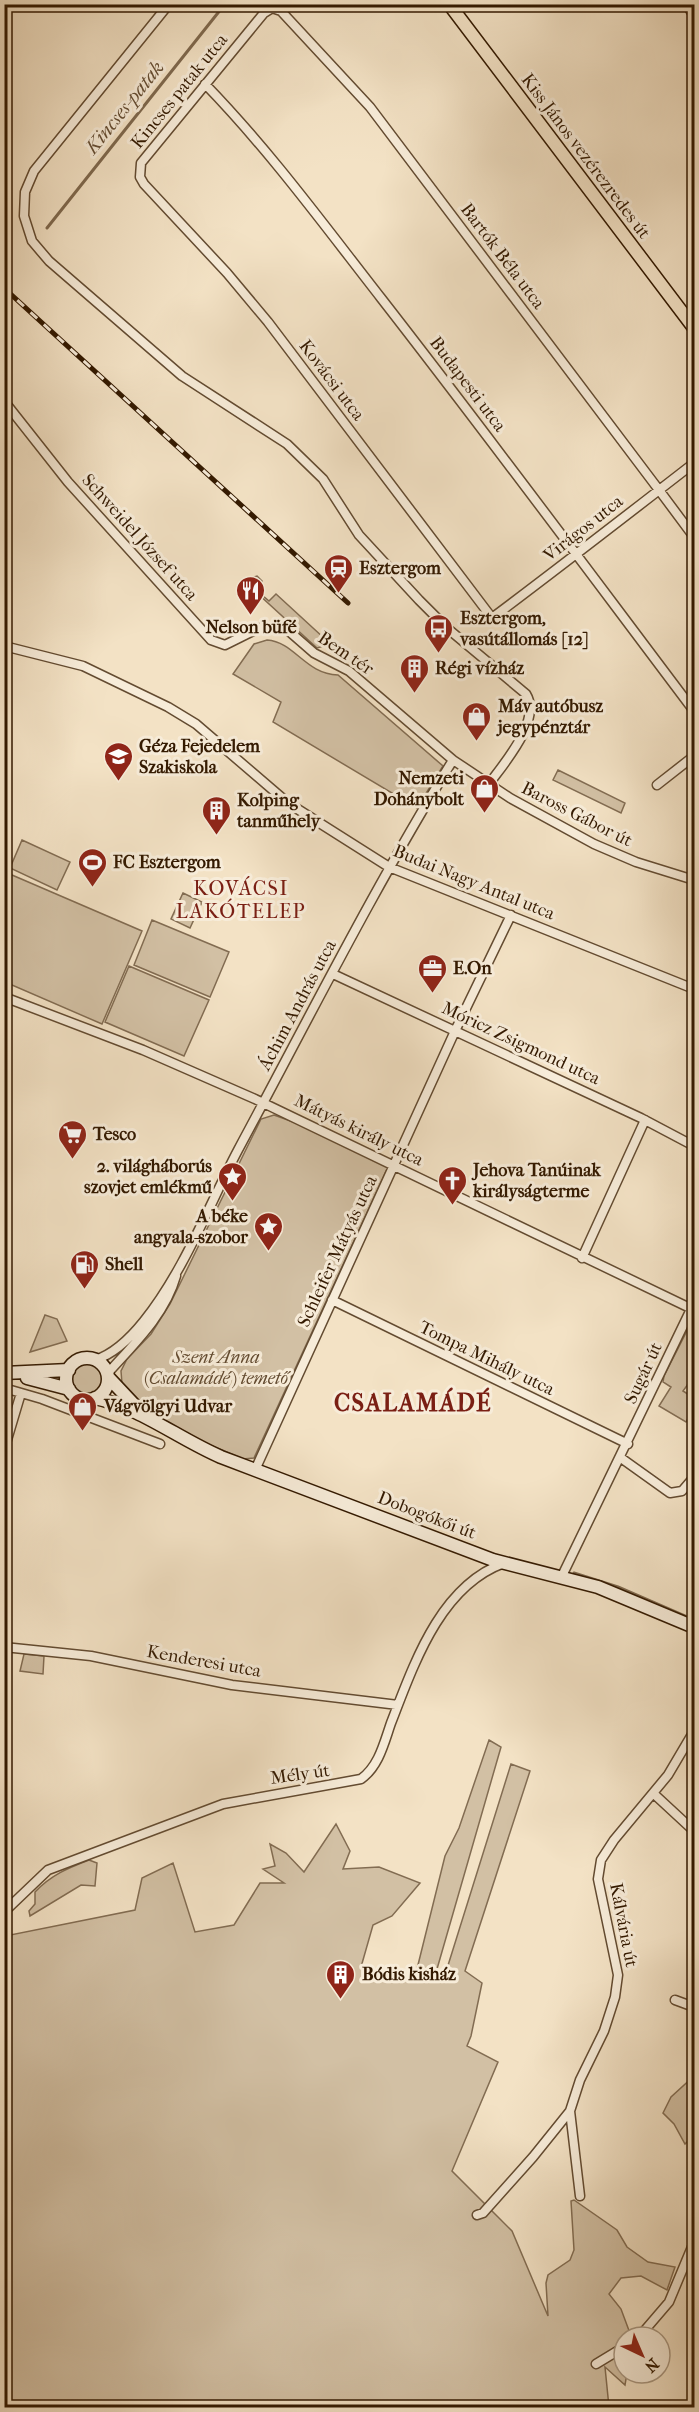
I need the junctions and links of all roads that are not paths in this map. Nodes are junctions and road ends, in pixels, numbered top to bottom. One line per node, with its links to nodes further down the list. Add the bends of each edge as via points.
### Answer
1 (169, 4): 20 (street, via 34,171 24,199 28,233 54,266 182,376 287,444 323,479 359,535 426,608 526,694 532,709 529,723)
2 (449, 4): 8 (main road, Kiss János vezérezredes út)
3 (686, 4): 5 (street)
4 (272, 8): 6 (street, Kincses patak utca); 11 (street, Bartók Béla utca, via 284,13 370,107)
5 (694, 16)
6 (205, 84): 7 (street, Kincses patak utca); 13 (street, Budapesti utca, via 250,130)
7 (139, 170): 14 (street, Kovácsi utca, via 144,184 267,322)
8 (694, 328)
9 (4, 401): 15 (street, Schweidel József utca, via 68,482 211,640 225,645)
10 (694, 463): 11 (street, Virágos utca)
11 (659, 490): 12 (street, Bartók Béla utca); 13 (street, Virágos utca)
12 (694, 537)
13 (576, 555): 14 (street, Virágos utca); 17 (street, Budapesti utca)
14 (492, 618)
15 (274, 625): 19 (street, Bem tér, via 283,626 314,653 349,671)
16 (4, 646): 22 (street, Budai Nagy Antal utca, via 83,666 168,707 196,724 288,803)
17 (694, 711)
18 (694, 756): 21 (street)
19 (453, 760): 20 (street, Baross Gábor út); 22 (street, Áchim András utca)
20 (489, 784): 23 (street, Baross Gábor út, via 594,844)
21 (657, 785)
22 (390, 867): 24 (street, Budai Nagy Antal utca); 25 (street, Áchim András utca)
23 (694, 880)
24 (511, 915): 26 (street, Budai Nagy Antal utca); 28 (street, Schleifer Mátyás utca)
25 (333, 974): 28 (street, Móricz Zsigmond utca); 29 (street, Áchim András utca)
26 (694, 989)
27 (4, 998): 29 (street, Mátyás király utca, via 143,1050)
28 (455, 1030): 30 (street, Móricz Zsigmond utca); 32 (street, Schleifer Mátyás utca)
29 (264, 1103): 32 (street, Mátyás király utca); 34 (street, Áchim András utca)
30 (645, 1120): 31 (street, Móricz Zsigmond utca); 33 (street)
31 (694, 1146)
32 (395, 1166): 33 (street, Mátyás király utca); 35 (street, Schleifer Mátyás utca)
33 (582, 1258): 36 (street, Mátyás király utca)
34 (177, 1270): 37 (street, Áchim András utca, via 138,1327 113,1350); 40 (street, Áchim András utca, via 162,1308)
35 (333, 1300): 47 (street, Tompa Mihály utca); 50 (street, Schleifer Mátyás utca)
36 (693, 1306): 47 (street, Sugár út)
37 (94, 1360): 38 (main road, via 80,1360); 40 (main road, via 103,1366)
38 (69, 1370): 39 (main road); 42 (main road)
39 (10, 1374): 42 (main road)
40 (107, 1376): 44 (main road, via 105,1388); 45 (main road, Dobogókői út)
41 (4, 1388): 43 (street)
42 (69, 1389): 44 (main road, via 80,1398)
43 (21, 1393): 46 (street); 48 (street)
44 (95, 1398): 45 (main road, Dobogókői út, via 120,1404)
45 (151, 1421): 50 (main road, Dobogókői út, via 194,1446)
46 (160, 1444)
47 (628, 1444): 49 (street, Sugár út)
48 (4, 1450)
49 (621, 1458): 51 (street, via 670,1493 682,1491); 53 (street, Sugár út)
50 (255, 1470): 52 (main road, Dobogókői út)
51 (694, 1477)
52 (504, 1563): 53 (main road, Dobogókői út); 56 (street, Mély út, via 472,1578 444,1610)
53 (561, 1578): 54 (main road, Dobogókői út, via 598,1587)
54 (694, 1627)
55 (4, 1647): 56 (street, Kenderesi utca, via 91,1656 232,1684)
56 (398, 1705): 60 (street, Mély út, via 376,1763 361,1779 223,1804 48,1870)
57 (694, 1731): 58 (street, Kálvária út)
58 (654, 1794): 59 (street); 63 (street, Kálvária út, via 604,1853 599,1867 600,1893 618,1975 604,2031)
59 (694, 1831)
60 (4, 1912)
61 (675, 2000): 62 (street)
62 (694, 2007)
63 (570, 2111): 64 (street, Kálvária út); 65 (street, Kálvária út, via 534,2157)
64 (580, 2196)
65 (480, 2214)
66 (694, 2242): 67 (street, via 669,2302)
67 (649, 2325)
68 (612, 2354): 69 (street)
69 (596, 2364)

